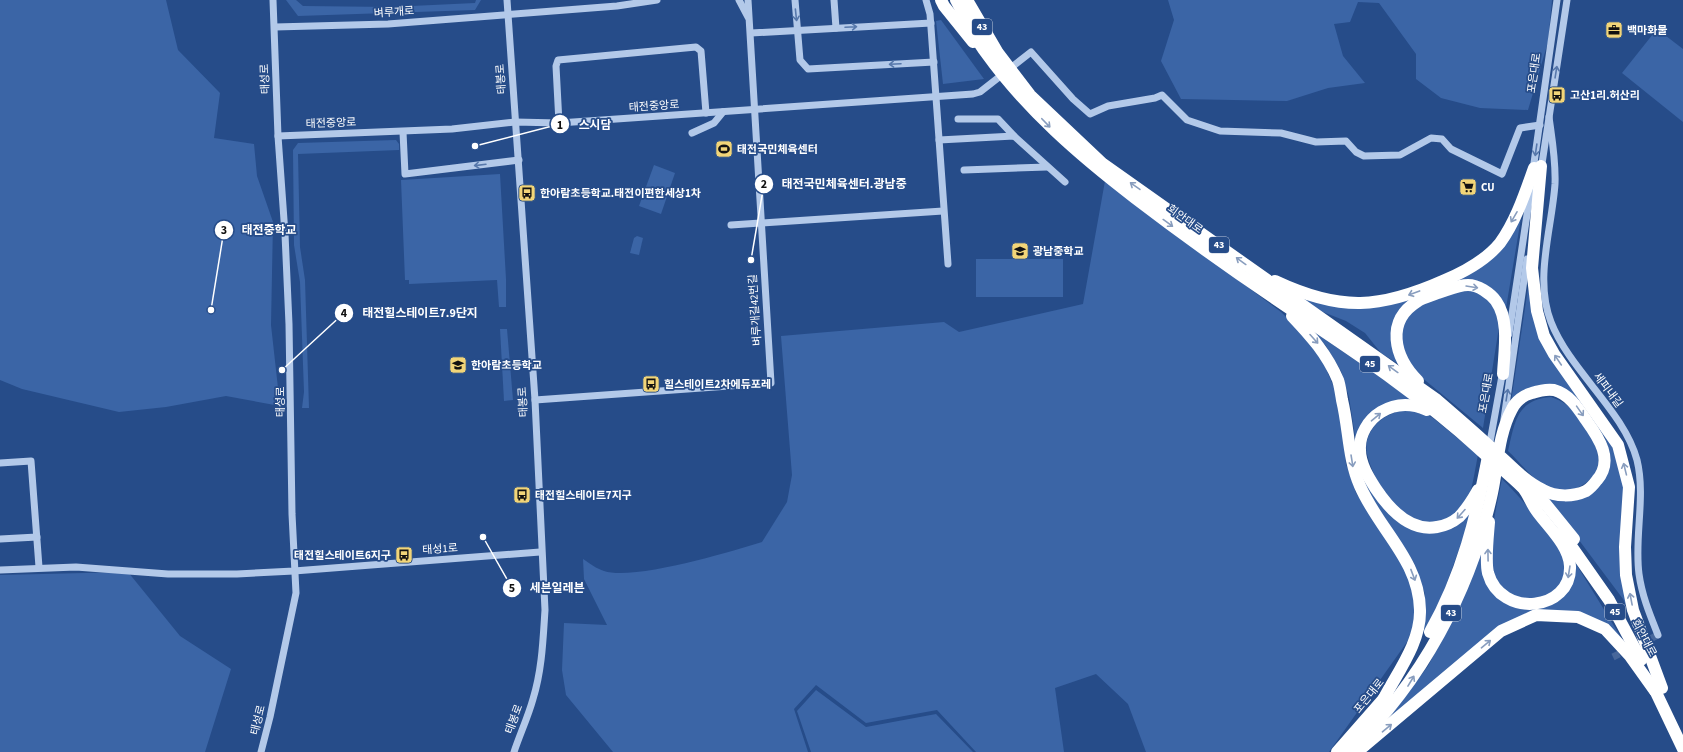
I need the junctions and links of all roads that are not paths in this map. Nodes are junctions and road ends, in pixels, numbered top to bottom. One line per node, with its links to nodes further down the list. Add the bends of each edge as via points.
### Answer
1 (273, 0): 18 (street, 태성로)
2 (507, 0): 15 (street, 태봉로)
3 (658, 0): 15 (street, 벼루개로, via 617,6)
4 (739, 0): 16 (street)
5 (748, 0): 16 (street, 벼루개길42번길)
6 (795, 0): 20 (street, one-way to 20)
7 (834, 0): 19 (street)
8 (926, 0): 17 (street)
9 (941, 0): 22 (highway, via 968,38)
10 (956, 0): 22 (highway, 회안대로 / 43)
11 (967, 0): 23 (highway, 회안대로 / 43)
12 (974, 0): 23 (highway)
13 (1557, 0): 33 (street, 포은대로)
14 (1568, 0): 29 (street, 포은대로, one-way to 14)
15 (508, 14): 18 (street, 벼루개로, via 388,24); 31 (street, 태봉로)
16 (750, 22): 21 (street, 벼루개길42번길)
17 (931, 23): 19 (street, one-way to 17); 24 (street)
18 (275, 27): 36 (street, 태성로)
19 (836, 28): 20 (street)
20 (798, 31): 21 (street); 24 (street, one-way to 20, via 808,69 800,60)
21 (751, 33): 26 (street, 벼루개길42번길)
22 (984, 51): 49 (highway, 회안대로 / 43, one-way to 49, via 1027,104 1094,166 1174,227)
23 (998, 53): 48 (highway, 회안대로 / 43, one-way to 23, via 1103,164 1030,95)
24 (934, 62): 25 (street)
25 (936, 97): 26 (street, 태전중앙로); 33 (street, 태전중앙로, via 980,92 1031,52 1067,94 1090,114 1108,106 1162,96 1187,120 1220,131 1281,133 1316,142 1346,141 1356,152 1364,156 1400,155 1431,138 1442,139 1456,152 1502,174 1520,128); 38 (street)
26 (756, 109): 27 (street, 태전중앙로); 45 (street, 벼루개길42번길)
27 (724, 112): 28 (street, 태전중앙로); 35 (street, via 714,123)
28 (706, 113): 32 (street, 태전중앙로); 32 (street, via 701,51 696,47 558,60 556,66)
29 (1549, 117): 41 (street, 포은대로); 66 (street, 세피내길, via 1555,160 1545,271 1548,310 1551,322 1572,359 1616,419 1633,448 1640,483 1639,574 1642,592)
30 (958, 119): 37 (street, via 998,119)
31 (515, 122): 32 (street, 태전중앙로); 34 (street, 태전중앙로); 39 (street, 태봉로)
32 (559, 122)
33 (1540, 125): 41 (street, 포은대로, one-way to 41)
34 (403, 132): 36 (street, 태전중앙로); 39 (street, one-way to 34, via 406,174)
35 (692, 133)
36 (278, 136): 65 (street, 태성로, via 289,324)
37 (1014, 136): 38 (street); 40 (street)
38 (939, 140): 44 (street)
39 (519, 160): 51 (street, 태봉로)
40 (1047, 167): 42 (street); 43 (street)
41 (1538, 167): 48 (highway, one-way to 48, via 1520,208 1500,243 1465,271 1411,294 1386,302 1334,302 1289,287); 50 (street, 포은대로); 54 (street, 포은대로, one-way to 41); 67 (highway, one-way to 41, via 1633,610 1626,575 1629,487 1618,445 1554,354 1544,336 1536,311 1532,268)
42 (964, 170)
43 (1065, 182)
44 (943, 211): 45 (street); 47 (street)
45 (760, 223): 46 (street); 51 (street, 벼루개길42번길, via 770,383)
46 (730, 225)
47 (948, 264)
48 (1254, 271): 52 (highway, 회안대로 / 43, one-way to 48)
49 (1278, 300): 53 (highway, 회안대로 / 45); 68 (highway, one-way to 68, via 1320,346 1338,381 1356,477 1414,575 1420,612 1417,633)
50 (1503, 374): 52 (highway, one-way to 50, via 1411,374 1400,357 1396,342 1398,325 1405,311 1419,300 1455,287 1469,285 1482,289 1496,301 1504,330); 54 (street, 포은대로)
51 (535, 400): 62 (street, 태봉로)
52 (1437, 400): 56 (highway, 회안대로 / 43)
53 (1441, 415): 57 (highway, one-way to 53, via 1458,518 1444,526 1428,529 1407,523 1392,510 1371,481 1362,462 1360,450 1362,435 1375,416 1400,405 1414,404); 58 (highway, 회안대로 / 45)
54 (1495, 445): 56 (highway, one-way to 56, via 1512,407 1525,395 1553,390 1567,396 1600,441 1605,456 1604,470 1589,489 1577,495 1562,495 1543,490); 57 (highway, 포은대로); 59 (highway, 포은대로 / 43)
55 (0, 463): 60 (street, via 31,461)
56 (1523, 476): 67 (highway, 회안대로 / 45, via 1564,524 1610,589 1636,634)
57 (1483, 482): 68 (highway, 포은대로, via 1467,549 1455,584 1421,648)
58 (1525, 490): 59 (highway, one-way to 59, via 1563,545 1570,565 1568,578 1557,594 1540,603 1524,605 1509,599 1497,589 1488,573); 67 (highway, 회안대로 / 45, via 1556,525 1609,600)
59 (1492, 493): 74 (highway, 포은대로 / 43, one-way to 59, via 1406,688 1449,616 1476,551)
60 (37, 537): 61 (street); 63 (street)
61 (0, 539)
62 (540, 552): 65 (street, 태성1로); 72 (street, 태봉로, via 544,610 541,662 533,699)
63 (39, 567): 64 (street, 태성1로); 65 (street, 태성1로, via 102,567 168,574)
64 (0, 570)
65 (294, 571): 71 (street, 태성로, via 296,593 270,717)
66 (1658, 635)
67 (1658, 690): 69 (highway, 회안대로 / 45); 70 (highway, 회안대로 / 45); 75 (highway, one-way to 67, via 1501,631 1536,615 1578,617 1605,629)
68 (1382, 702): 73 (highway, 포은대로)
69 (1683, 730)
70 (1683, 749)
71 (260, 752)
72 (514, 752)
73 (1337, 752)
74 (1348, 752)
75 (1357, 752)

